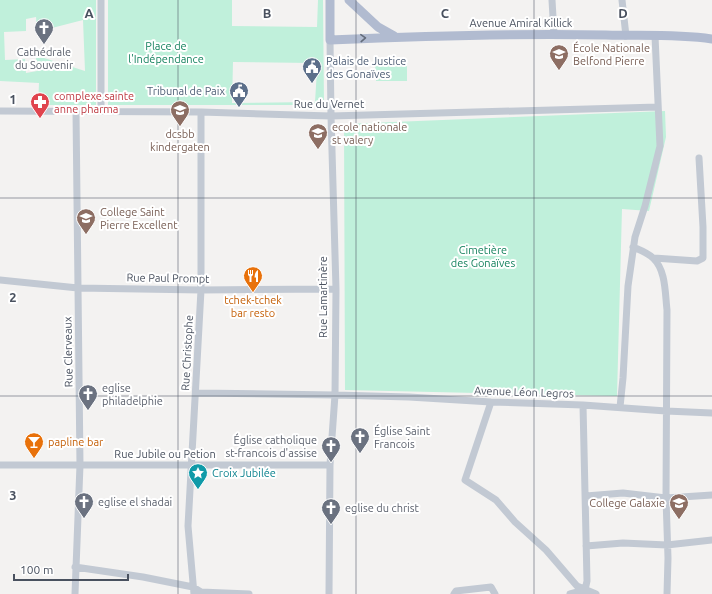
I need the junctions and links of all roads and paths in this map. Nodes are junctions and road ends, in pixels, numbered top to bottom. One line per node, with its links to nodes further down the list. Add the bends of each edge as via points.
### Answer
1 (101, 0): 16 (street)
2 (330, 0): 13 (main road, Rue Lamartinère)
3 (349, 0): 11 (main road, via 378,28)
4 (552, 0): 6 (street)
5 (622, 0): 8 (street)
6 (554, 34): 8 (main road, Avenue Amiral Killick); 11 (main road, Avenue Amiral Killick)
7 (712, 35): 10 (street)
8 (626, 36): 9 (main road, Avenue Amiral Killick)
9 (655, 36): 10 (main road, Avenue Amiral Killick); 14 (street)
10 (690, 36): 12 (main road, Avenue Amiral Killick)
11 (395, 37): 13 (main road, Avenue Amiral Killick, one-way to 11)
12 (712, 39)
13 (330, 40): 19 (street, Rue Lamartinère)
14 (658, 107): 19 (street, Rue du Vernet); 21 (street, via 660,146)
15 (76, 110): 16 (street, Rue du Vernet); 17 (street, Rue du Vernet); 24 (street, Rue Clerveaux)
16 (101, 110): 18 (street, Rue du Vernet)
17 (0, 111)
18 (201, 112): 19 (street, Rue du Vernet); 25 (street, Rue Christophe)
19 (330, 116): 26 (street, Rue Lamartinère)
20 (699, 158): 22 (street, via 703,258)
21 (633, 247): 22 (street); 31 (street)
22 (654, 258): 32 (street, via 662,272 667,310)
23 (0, 280): 24 (street, Rue Paul Prompt)
24 (78, 288): 25 (street, Rue Paul Prompt); 35 (street, Rue Clerveaux)
25 (201, 290): 26 (street, Rue Paul Prompt); 27 (street, Rue Christophe)
26 (336, 290): 28 (street, Rue Lamartinère)
27 (196, 393): 28 (street, Avenue Léon Legros); 36 (street, Rue Christophe)
28 (335, 395): 29 (street, Avenue Léon Legros); 37 (street, Rue Lamartinère)
29 (491, 402): 30 (street, Avenue Léon Legros); 46 (street, via 465,480 496,500 515,522 546,550 577,586)
30 (583, 405): 31 (street, Avenue Léon Legros); 39 (street)
31 (620, 407): 32 (street, Avenue Léon Legros)
32 (666, 411): 33 (street, Avenue Léon Legros); 40 (street)
33 (712, 413)
34 (0, 465): 35 (street, Rue Jubile ou Petion)
35 (80, 465): 36 (street, Rue Jubile ou Petion); 44 (street, Rue Clerveaux)
36 (191, 465): 37 (street, Rue Jubile ou Petion); 45 (street, Rue Christophe, via 188,526)
37 (330, 465): 49 (street, Rue Lamartinère)
38 (712, 495): 40 (street)
39 (586, 496): 40 (street, via 623,493); 43 (street)
40 (666, 498): 42 (street)
41 (712, 540): 42 (street)
42 (668, 545): 43 (street); 54 (street)
43 (586, 546): 46 (street)
44 (75, 567): 45 (street, via 143,577); 47 (street, Rue Clerveaux)
45 (193, 591): 48 (street)
46 (586, 592): 52 (street); 53 (street)
47 (75, 594)
48 (249, 594)
49 (329, 594)
50 (454, 594): 51 (street, via 456,591 491,587)
51 (495, 594)
52 (570, 594)
53 (596, 594)
54 (667, 594)

